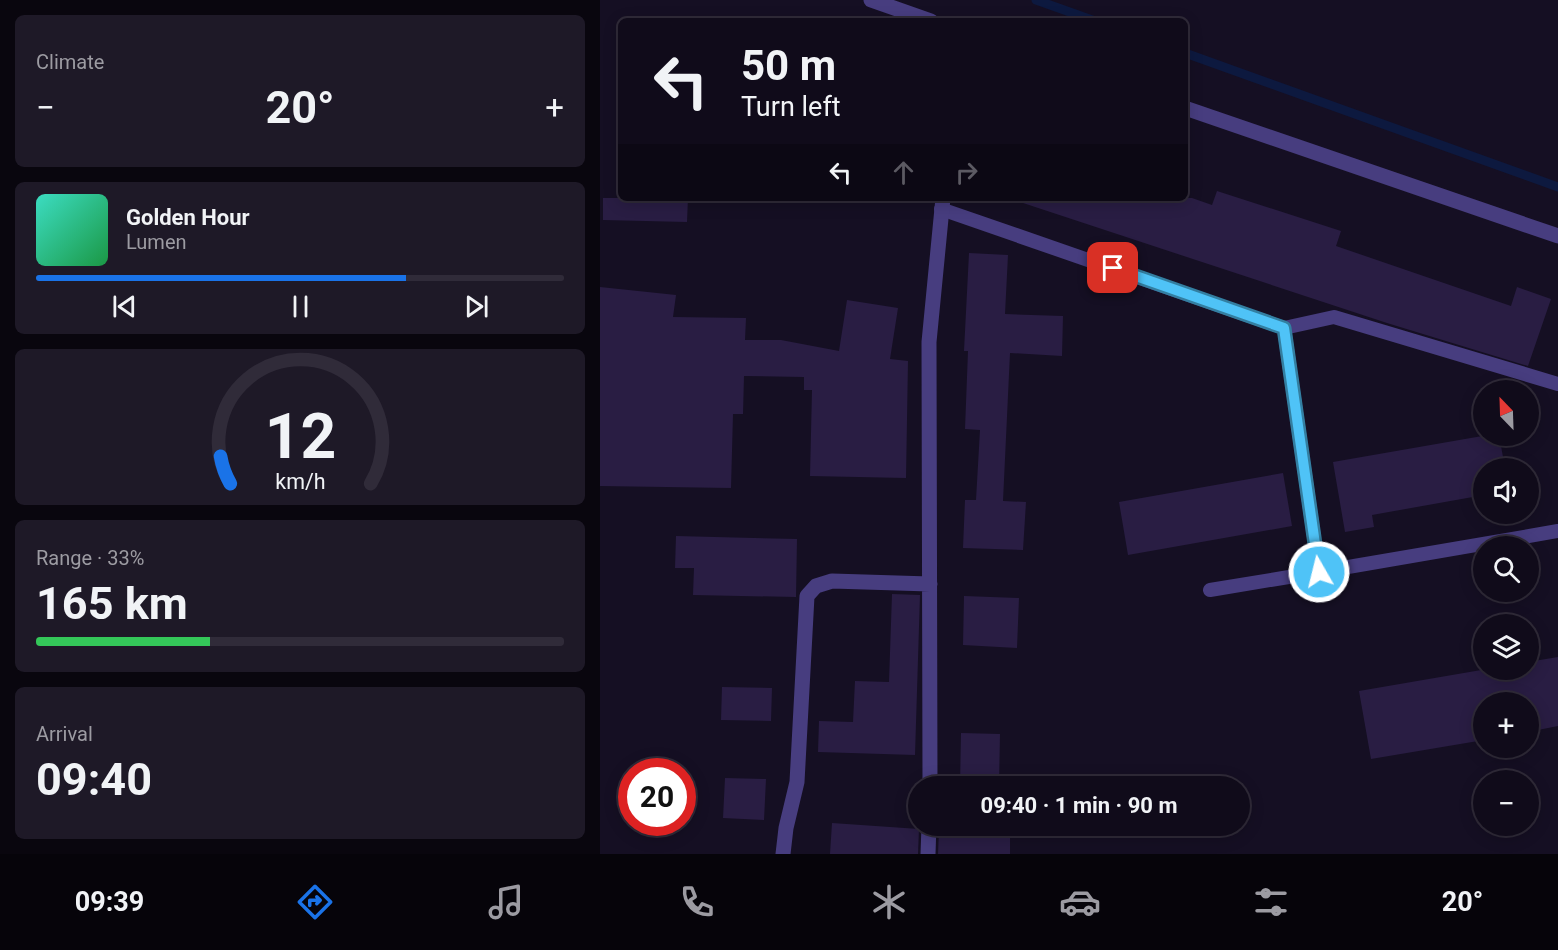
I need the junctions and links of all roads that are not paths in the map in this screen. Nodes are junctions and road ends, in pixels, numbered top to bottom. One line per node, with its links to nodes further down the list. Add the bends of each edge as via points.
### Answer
1 (871, 0): 2 (street)
2 (923, 18)
3 (1188, 109): 5 (street)
4 (942, 203): 6 (lane); 10 (street, via 929,342)
5 (1558, 236)
6 (1284, 328): 7 (lane, via 1334,317); 9 (lane)
7 (1558, 384)
8 (1558, 531): 9 (lane)
9 (1319, 572): 11 (lane)
10 (930, 584): 12 (street); 14 (street, via 832,581 816,586 807,596 797,782)
11 (1210, 590)
12 (930, 776)
13 (929, 836): 15 (street)
14 (783, 854)
15 (928, 854)

